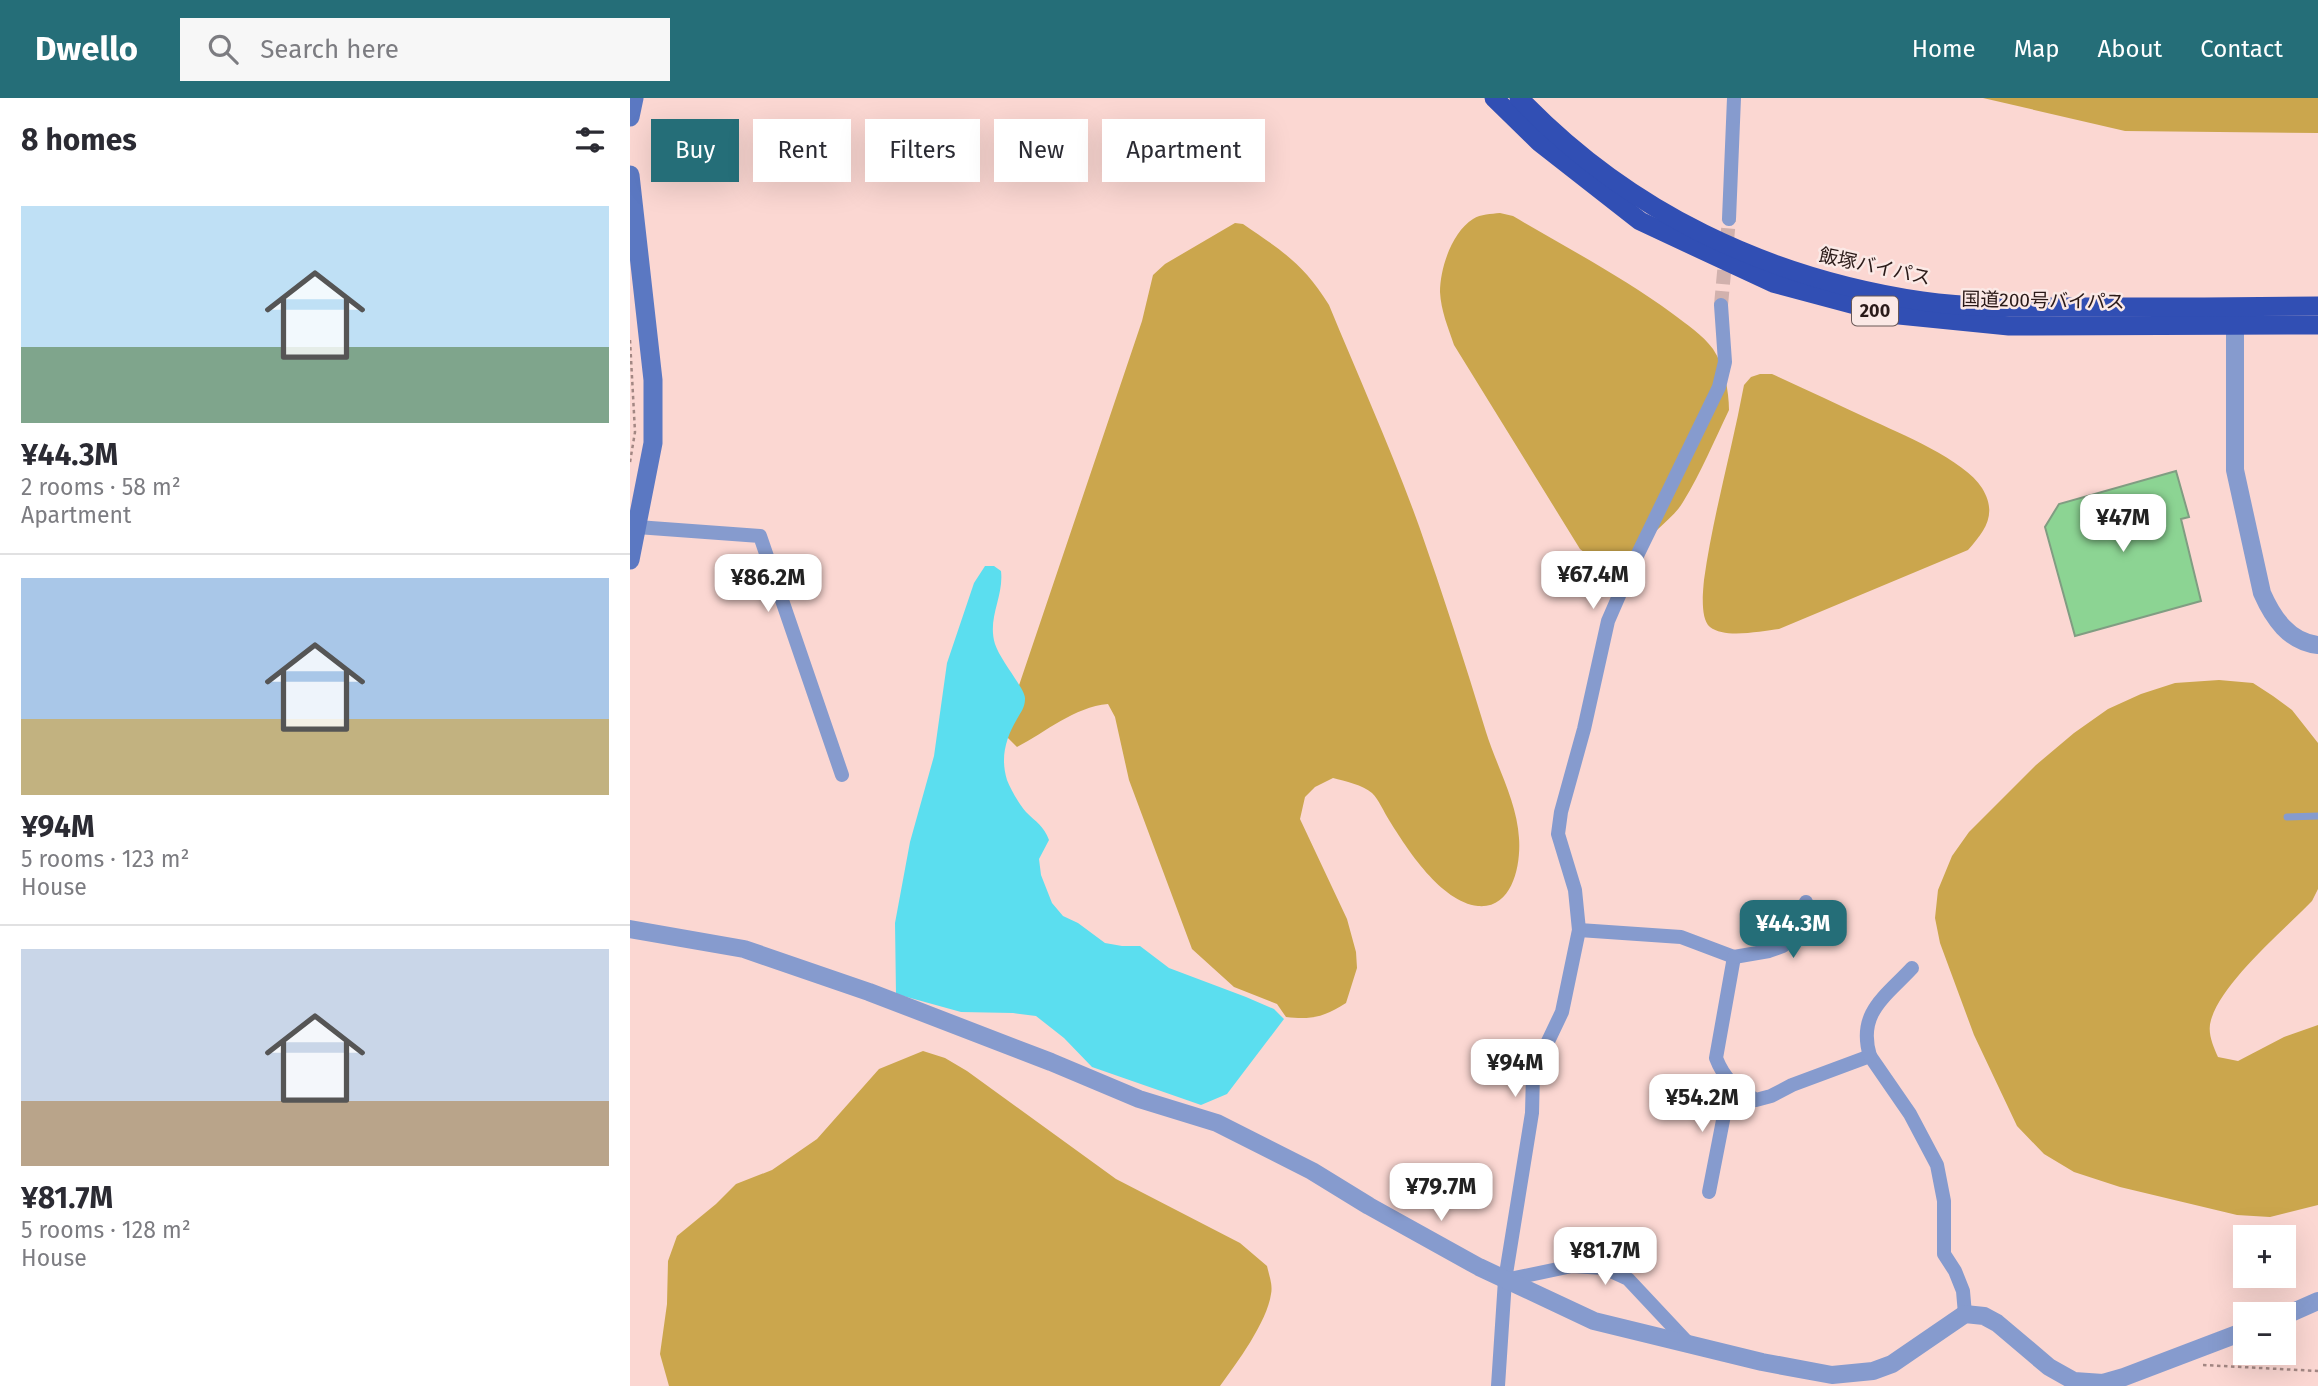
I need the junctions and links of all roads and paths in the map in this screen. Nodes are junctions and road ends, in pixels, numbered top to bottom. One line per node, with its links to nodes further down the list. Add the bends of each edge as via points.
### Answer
1 (634, 98): 5 (main road)
2 (1494, 98): 10 (highway, 国道200号バイパス / 200, via 1539,142 1640,221 1773,284 1889,314 1949,321 2009,326)
3 (1519, 98): 9 (highway, 飯塚バイパス / 200, via 1603,172 1663,213 1723,245 1823,281 1924,301 2015,307)
4 (1734, 98): 7 (street)
5 (630, 117)
6 (630, 174): 14 (main road, via 653,380 653,443)
7 (1729, 219)
8 (1720, 305): 22 (street, via 1725,362 1719,387 1608,621 1561,812 1559,834 1575,890)
9 (2318, 306)
10 (2235, 325): 11 (highway, 国道200号バイパス / 200); 16 (street, via 2235,470 2262,593 2284,629 2303,644)
11 (2318, 325)
12 (630, 340): 13 (path, via 635,432)
13 (630, 462)
14 (638, 527): 15 (main road); 17 (street, via 760,536)
15 (630, 560)
16 (2318, 645)
17 (842, 775)
18 (2318, 816): 19 (lane)
19 (2287, 817)
20 (1805, 902): 23 (street, via 1783,946)
21 (630, 929): 28 (street, via 744,949 869,992 1139,1099 1217,1123)
22 (1579, 930): 23 (street, via 1681,937); 28 (street, via 1562,1012 1533,1073 1532,1113)
23 (1734, 957): 26 (street, via 1716,1058)
24 (1912, 968): 25 (street, via 1870,1014 1866,1043)
25 (1870, 1056): 26 (street, via 1756,1100); 31 (street, via 1910,1114 1937,1165 1944,1201 1944,1254 1963,1291)
26 (1733, 1086): 27 (street)
27 (1709, 1192)
28 (1505, 1280): 33 (street, via 1594,1321); 33 (street, via 1572,1266 1604,1268 1628,1279); 36 (street)
29 (2318, 1301): 30 (street)
30 (2296, 1311)
31 (1965, 1314): 32 (street, via 1984,1316 2059,1374 2090,1383 2124,1377); 33 (street, via 1899,1361 1856,1374 1832,1375)
32 (2233, 1336)
33 (1688, 1343)
34 (2193, 1364): 35 (path)
35 (2318, 1371)
36 (1499, 1386)

